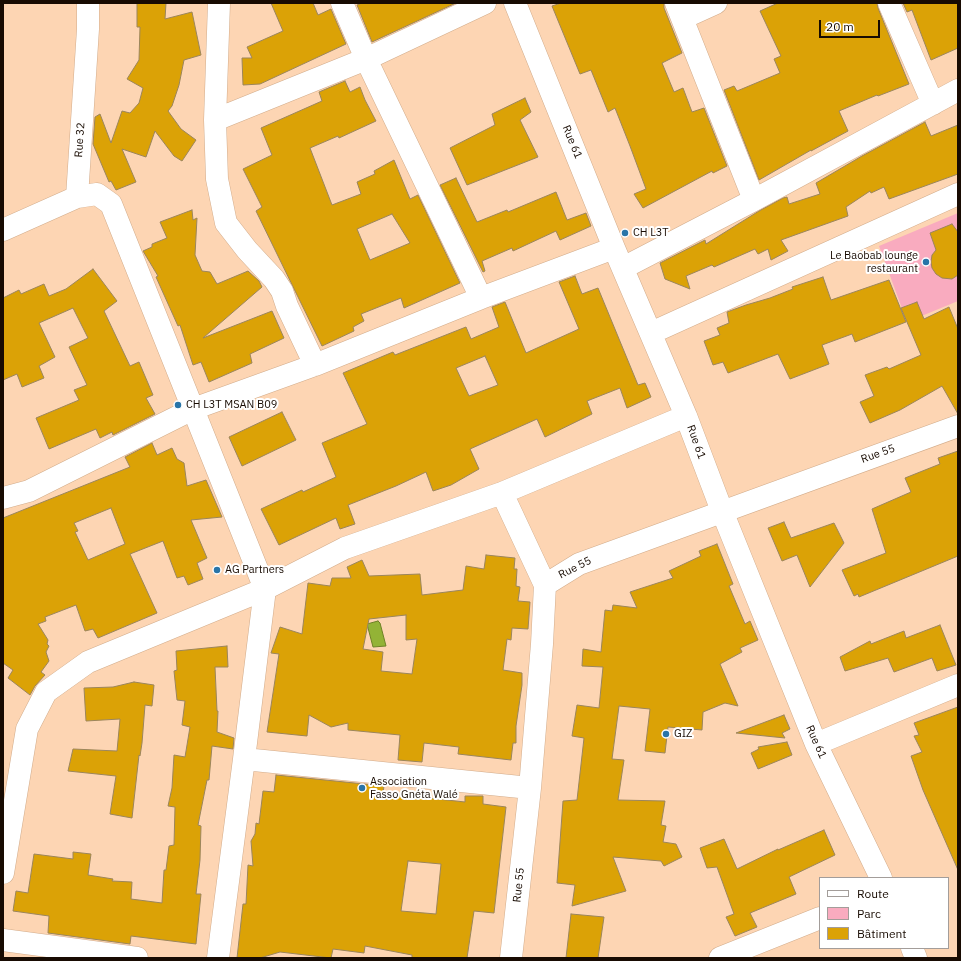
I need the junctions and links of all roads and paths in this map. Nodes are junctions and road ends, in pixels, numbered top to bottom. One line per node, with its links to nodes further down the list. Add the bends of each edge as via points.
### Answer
1 (88, 3): 14 (street, Rue 32)
2 (219, 3): 12 (street)
3 (342, 3): 9 (street)
4 (485, 3): 9 (street)
5 (515, 3): 17 (street, Rue 61)
6 (716, 3): 8 (street)
7 (889, 3): 11 (street)
8 (680, 11): 15 (street)
9 (366, 59): 12 (street); 19 (street)
10 (958, 90): 11 (street)
11 (933, 104): 15 (street)
12 (215, 120): 21 (street, via 217,179 226,223 274,278)
13 (958, 194): 20 (street)
14 (77, 197): 16 (street); 22 (street, via 97,194 111,204)
15 (754, 200): 18 (street)
16 (3, 230)
17 (614, 248): 18 (street, Rue 61); 19 (street)
18 (623, 268): 20 (street, Rue 61)
19 (481, 298): 21 (street)
20 (651, 333): 23 (street, Rue 61)
21 (315, 364): 22 (street)
22 (193, 408): 26 (street, via 29,490); 29 (street)
23 (686, 416): 25 (street); 27 (street, Rue 61)
24 (958, 426): 27 (street, Rue 55)
25 (502, 492): 28 (street); 29 (street, via 345,548)
26 (3, 498)
27 (722, 511): 28 (street, Rue 55, via 579,564); 31 (street, Rue 61)
28 (545, 585): 33 (street, Rue 55)
29 (264, 589): 32 (street); 34 (street, via 88,662 46,692 27,729)
30 (958, 685): 31 (street)
31 (816, 744): 35 (street, Rue 61)
32 (244, 759): 33 (street); 39 (street)
33 (530, 788): 40 (street, Rue 55)
34 (3, 873)
35 (881, 877)
36 (819, 918): 41 (street)
37 (3, 940): 38 (street)
38 (137, 958)
39 (218, 958)
40 (511, 958)
41 (720, 958)

